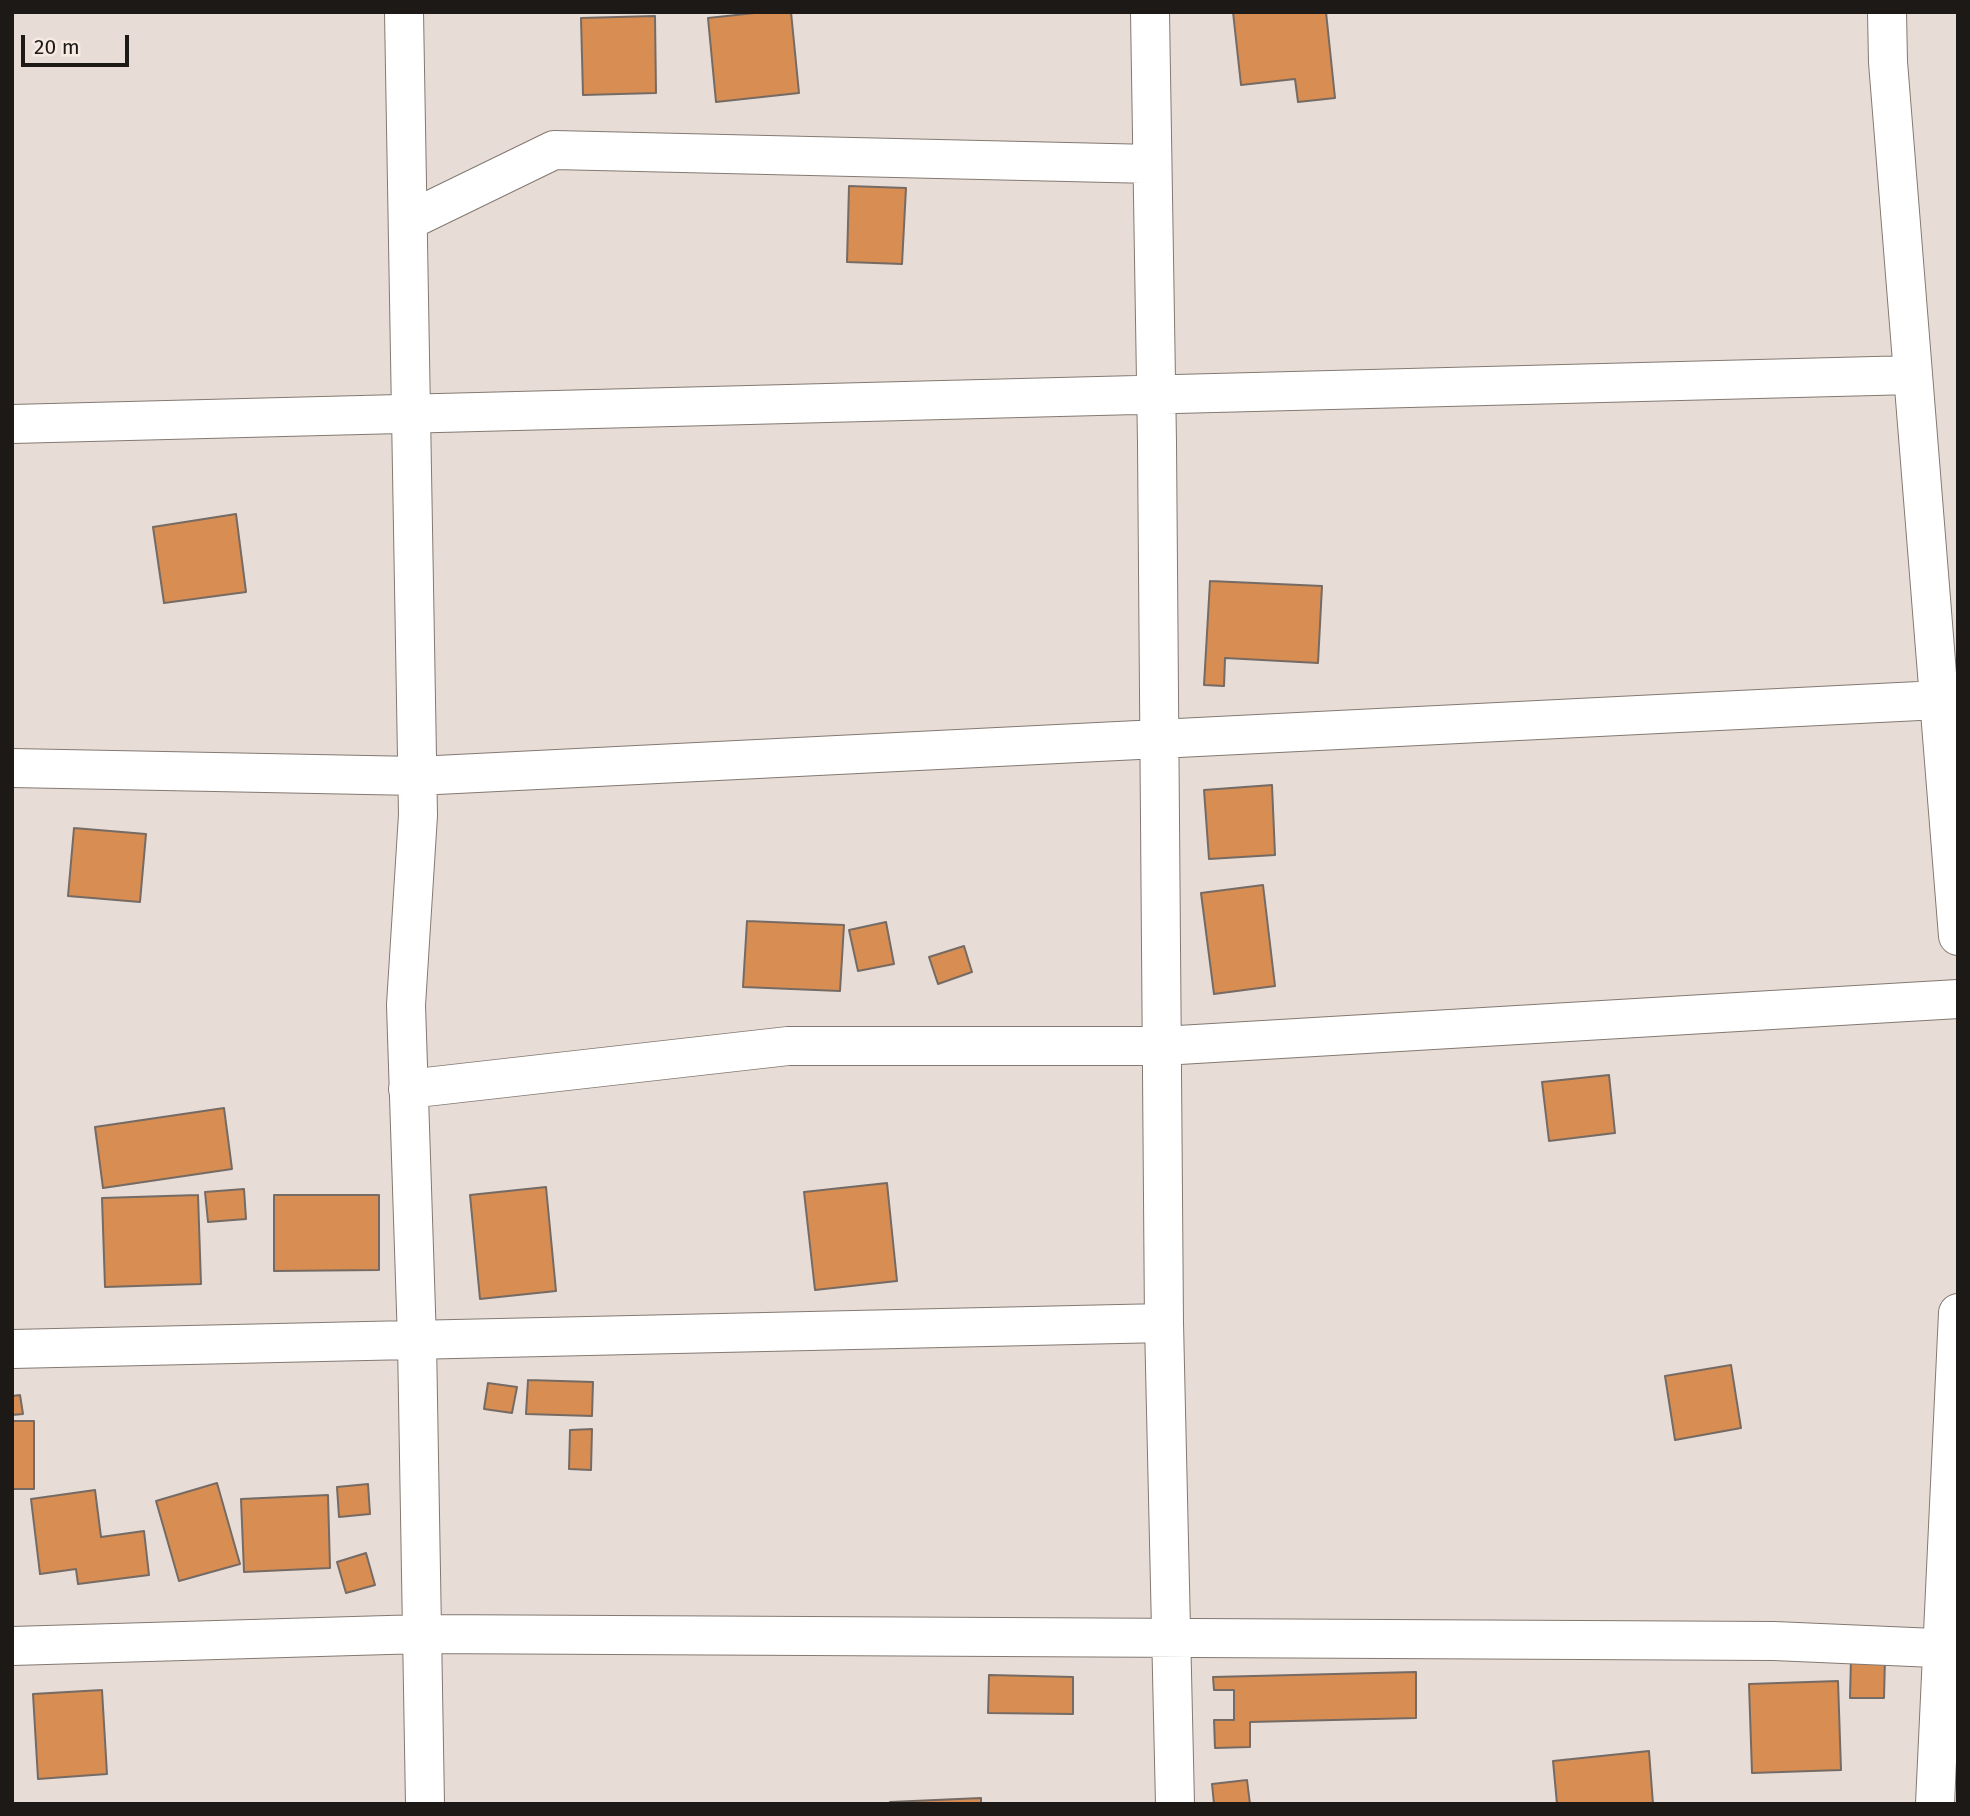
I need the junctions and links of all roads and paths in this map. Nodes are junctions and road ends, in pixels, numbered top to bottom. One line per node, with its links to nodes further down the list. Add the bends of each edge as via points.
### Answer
1 (404, 12): 5 (street)
2 (1150, 12): 4 (street)
3 (1887, 12): 6 (street)
4 (1152, 164): 5 (street, via 554,150); 7 (street)
5 (408, 221): 8 (street)
6 (1913, 375): 7 (street); 10 (street)
7 (1156, 395): 8 (street); 11 (street)
8 (411, 414): 9 (street); 13 (street)
9 (12, 424)
10 (1939, 699): 11 (street); 14 (street)
11 (1159, 739): 13 (street); 16 (street)
12 (12, 768): 13 (street)
13 (417, 776): 17 (street, via 406,1005)
14 (1958, 936)
15 (1958, 999): 16 (street)
16 (1162, 1046): 17 (street, via 788,1046); 19 (street)
17 (408, 1089): 20 (street)
18 (1958, 1313): 25 (street)
19 (1164, 1323): 20 (street); 23 (street)
20 (417, 1341): 21 (street); 22 (street)
21 (12, 1349)
22 (422, 1634): 23 (street); 24 (street); 26 (street)
23 (1171, 1638): 25 (street, via 1774,1642); 27 (street)
24 (12, 1646)
25 (1950, 1649): 28 (street)
26 (425, 1804)
27 (1175, 1804)
28 (1935, 1804)

